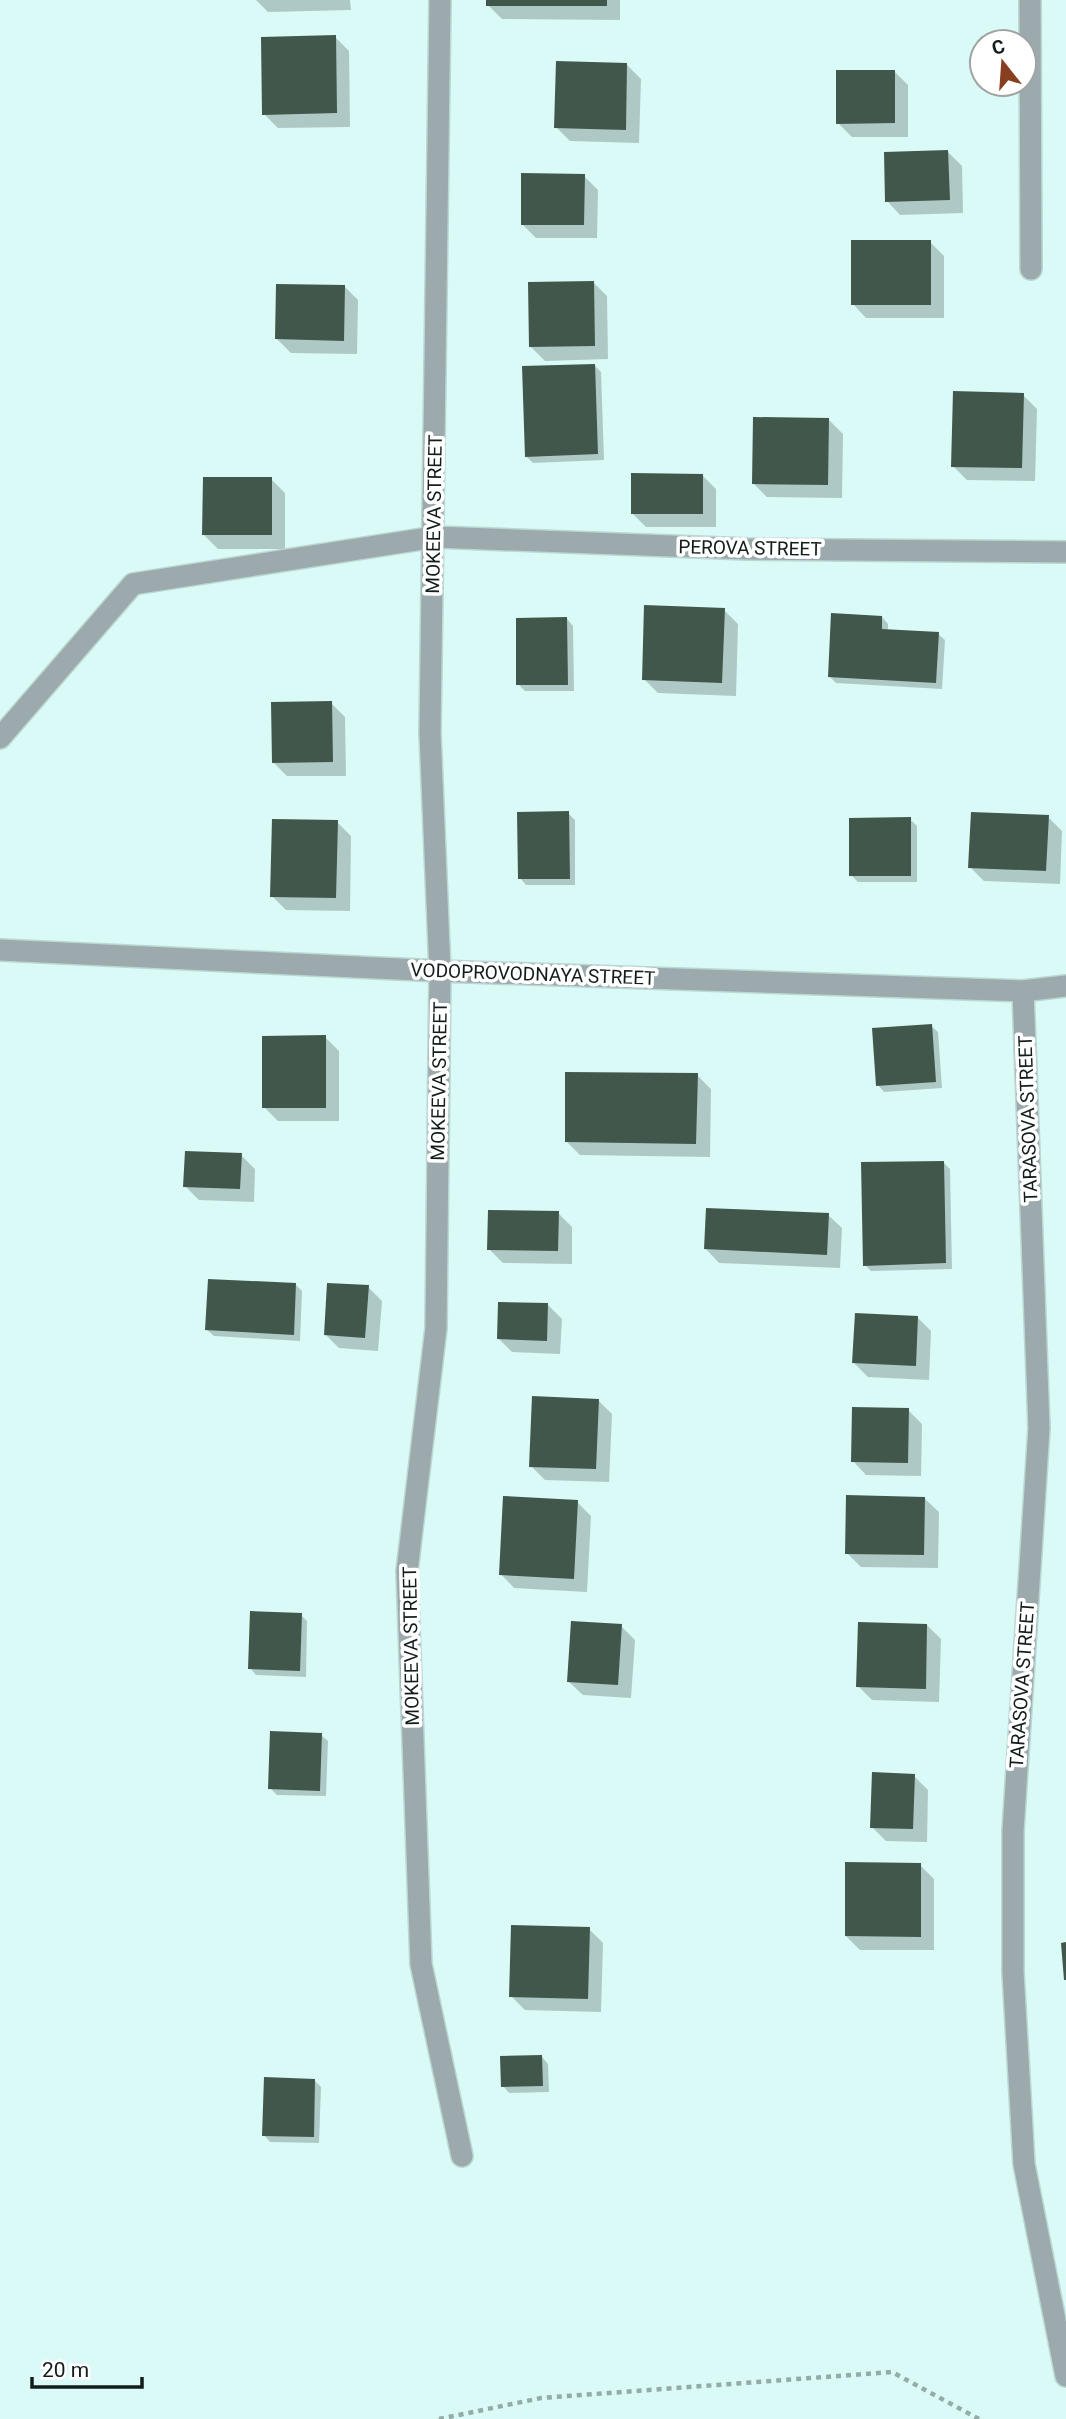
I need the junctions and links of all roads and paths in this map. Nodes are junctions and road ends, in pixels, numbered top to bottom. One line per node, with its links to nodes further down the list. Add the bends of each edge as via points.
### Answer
1 (440, 0): 4 (street, MOKEEVA STREET)
2 (1030, 0): 3 (street)
3 (1031, 269)
4 (435, 537): 5 (street, PEROVA STREET, via 748,549); 6 (street, PEROVA STREET, via 133,584); 8 (street, MOKEEVA STREET, via 430,733)
5 (1066, 552)
6 (0, 738)
7 (0, 950): 8 (street, VODOPROVODNAYA STREET)
8 (440, 971): 10 (street, VODOPROVODNAYA STREET); 11 (street, MOKEEVA STREET, via 436,1328 407,1571 421,1964)
9 (1066, 986): 10 (street, VODOPROVODNAYA STREET)
10 (1023, 991): 12 (street, TARASOVA STREET, via 1039,1428 1013,1831 1013,1972 1024,2164)
11 (462, 2156)
12 (1066, 2375)
13 (439, 2419): 14 (path, via 541,2398 892,2372)
14 (979, 2419)

